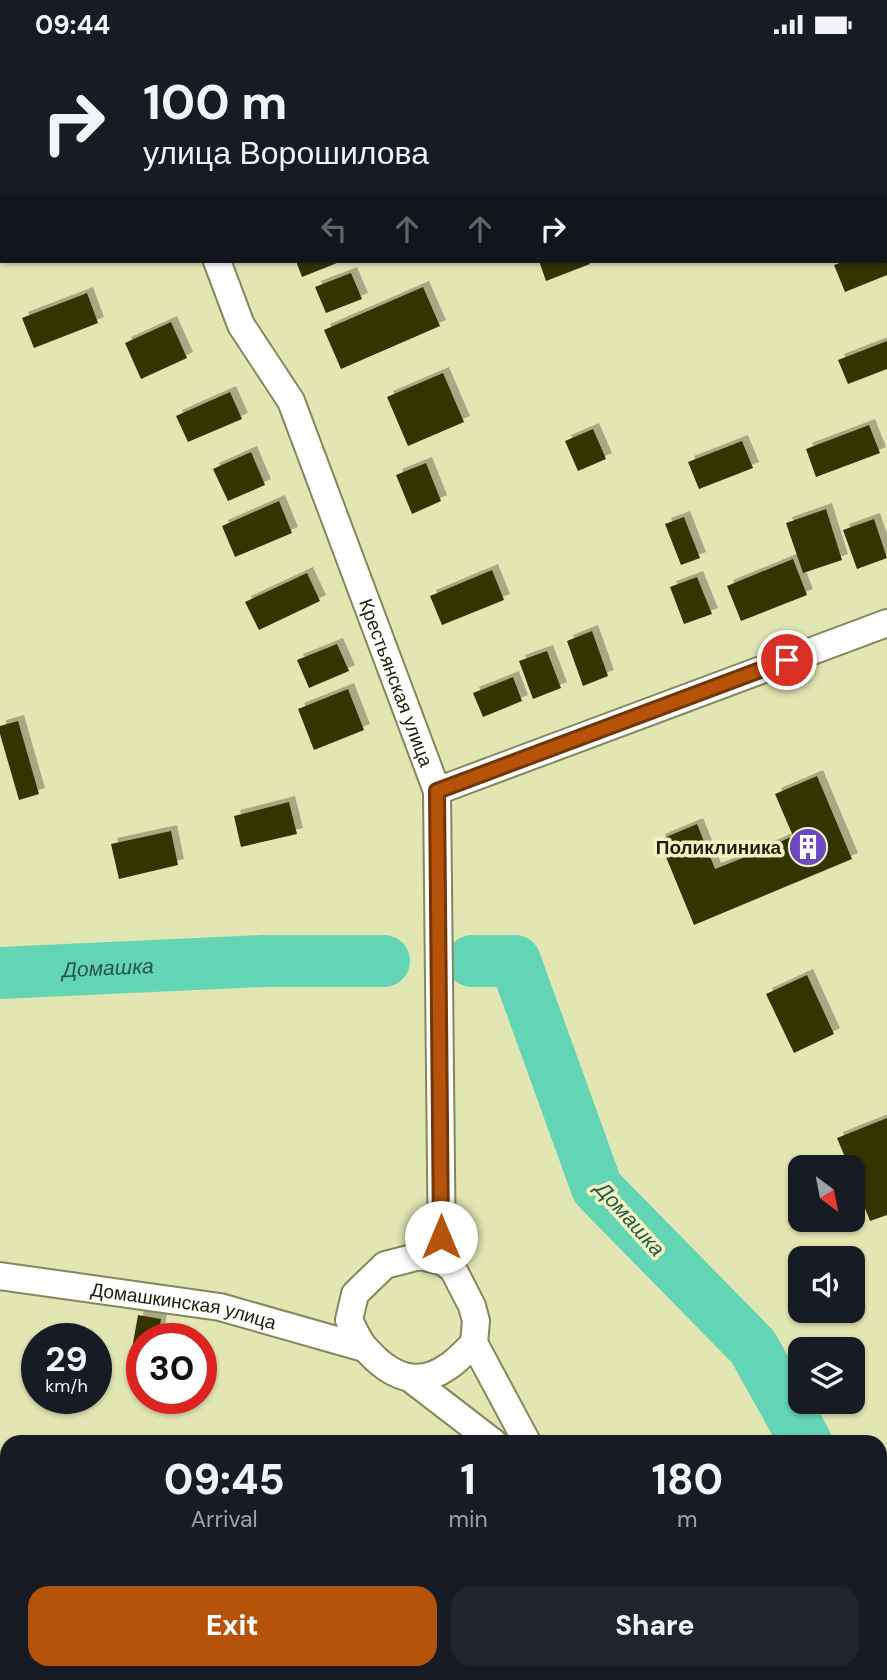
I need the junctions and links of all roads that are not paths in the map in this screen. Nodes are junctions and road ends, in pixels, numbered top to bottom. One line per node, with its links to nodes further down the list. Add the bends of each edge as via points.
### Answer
1 (218, 263): 3 (street, Крестьянская улица, via 241,325 291,401)
2 (887, 623): 3 (street)
3 (437, 791): 4 (street, Крестьянская улица)
4 (442, 1261): 6 (street, via 453,1269 472,1306); 7 (street, via 419,1255 385,1265 355,1294 349,1320)
5 (0, 1276): 7 (street, Домашкинская улица, via 220,1307)
6 (474, 1343): 8 (street, via 450,1366); 10 (street)
7 (364, 1348): 8 (street, via 390,1370)
8 (411, 1379): 9 (street)
9 (484, 1435)
10 (523, 1435)

